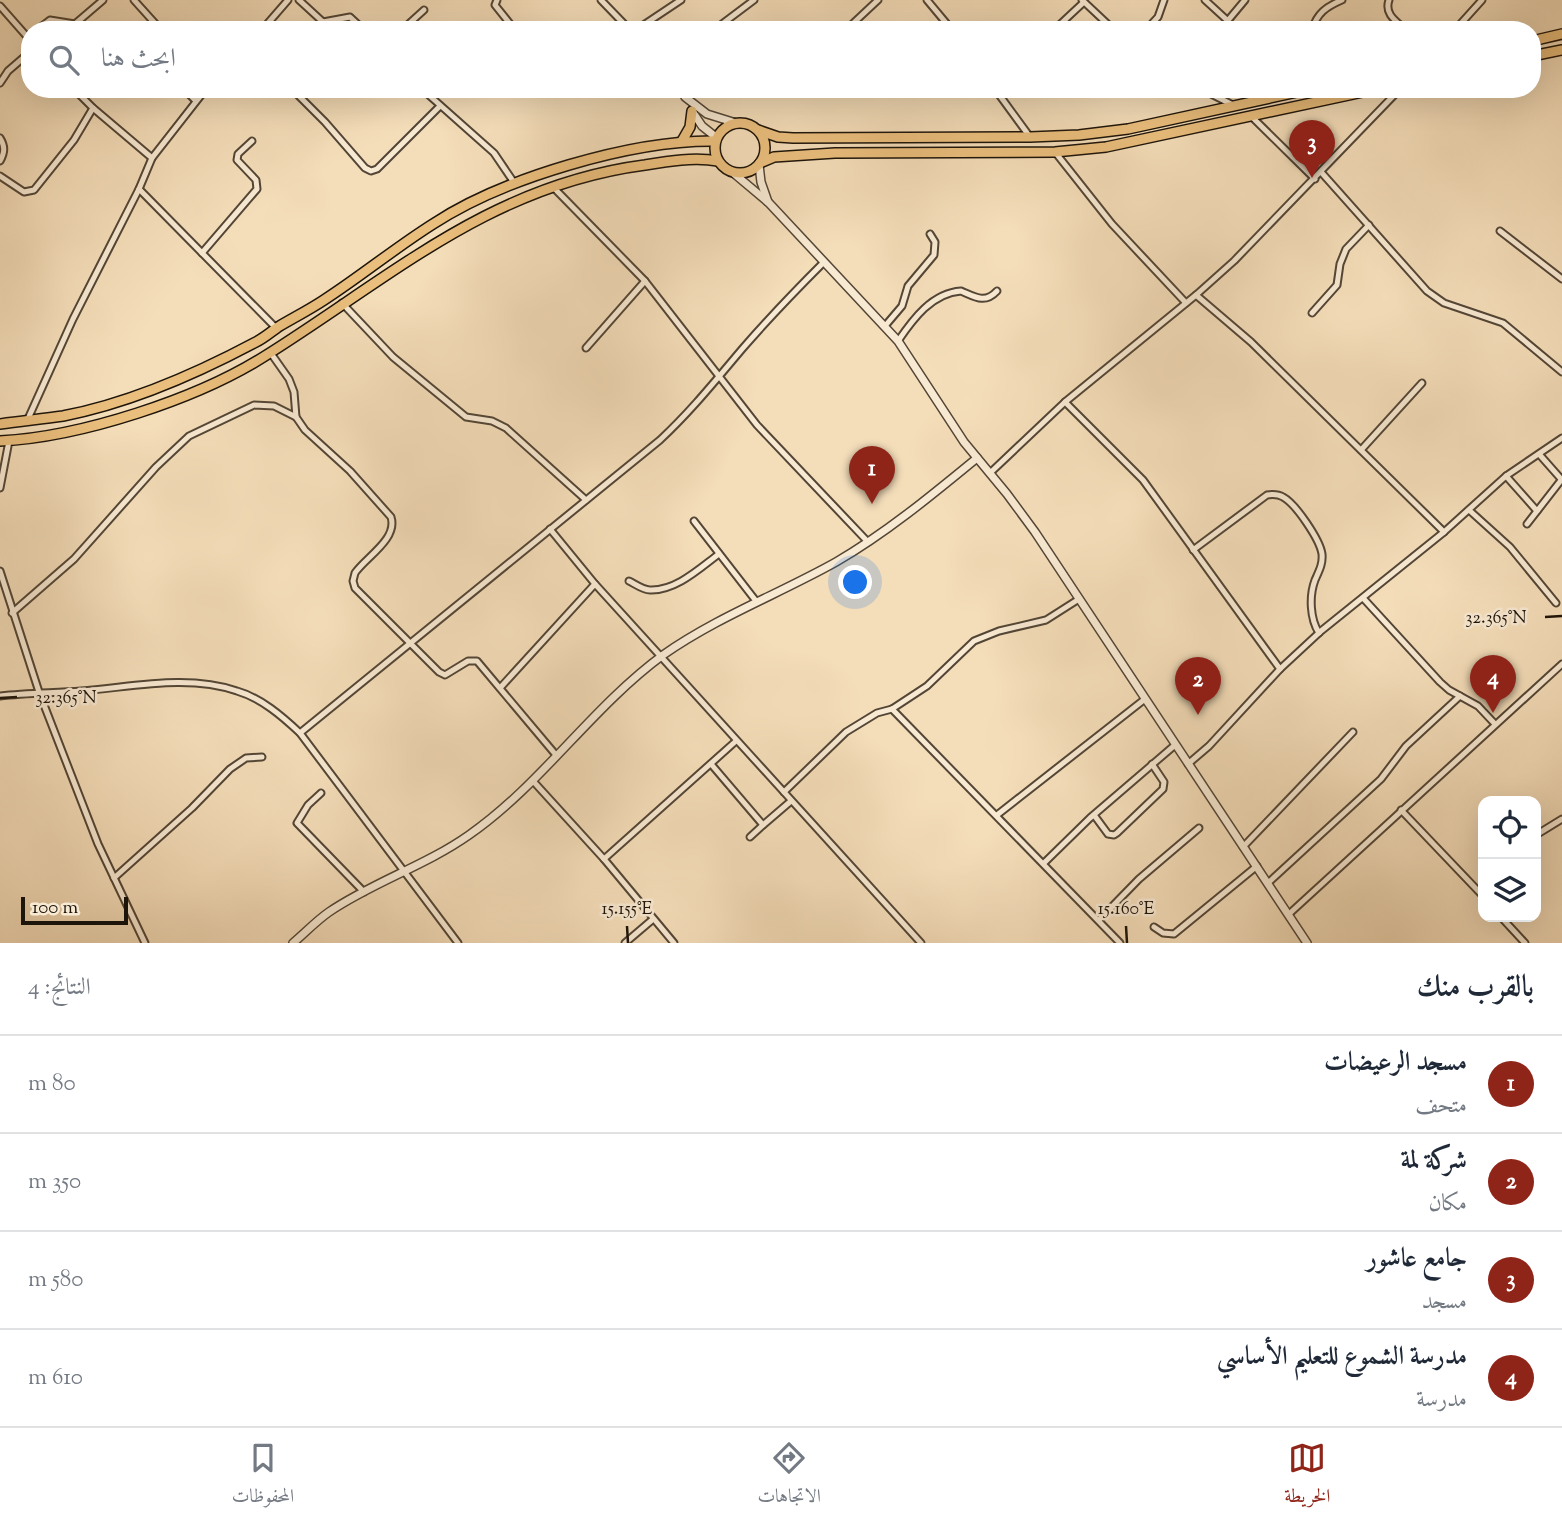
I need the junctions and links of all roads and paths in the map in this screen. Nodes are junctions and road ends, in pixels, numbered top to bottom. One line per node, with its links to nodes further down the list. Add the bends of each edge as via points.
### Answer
1 (103, 0): 20 (street)
2 (134, 0): 21 (street)
3 (288, 0): 22 (street)
4 (299, 0): 23 (street)
5 (497, 0): 27 (street, via 496,7)
6 (601, 0): 28 (street)
7 (681, 0): 29 (street)
8 (754, 0): 30 (street)
9 (878, 0): 31 (street)
10 (927, 0): 32 (street)
11 (1164, 0): 35 (street)
12 (1205, 0): 36 (street)
13 (1245, 0): 36 (street)
14 (1342, 0): 37 (street, via 1327,6)
15 (1389, 0): 38 (street, via 1387,9)
16 (1482, 0): 39 (street)
17 (1083, 1): 33 (street); 34 (street)
18 (0, 6): 40 (street)
19 (424, 10): 26 (street)
20 (78, 21)
21 (153, 21)
22 (270, 21)
23 (322, 21)
24 (328, 21): 25 (street, via 350,17)
25 (354, 21)
26 (412, 21)
27 (508, 21)
28 (621, 21)
29 (650, 21)
30 (726, 21)
31 (856, 21)
32 (944, 21)
33 (1063, 21)
34 (1104, 21)
35 (1154, 21)
36 (1228, 21)
37 (1314, 21)
38 (1396, 21)
39 (1463, 21)
40 (21, 29)
41 (1561, 34): 42 (main road)
42 (1541, 39)
43 (1560, 52): 44 (main road)
44 (1541, 55)
45 (21, 60): 46 (street)
46 (0, 83)
47 (83, 98): 62 (street)
48 (193, 98): 59 (street)
49 (198, 98): 59 (street)
50 (301, 98): 60 (street, via 371,171)
51 (432, 98): 60 (street)
52 (686, 98): 63 (street)
53 (686, 98): 65 (street, via 707,114)
54 (1002, 98): 67 (street)
55 (1218, 98): 61 (street)
56 (1270, 98): 61 (main road)
57 (1335, 98): 64 (main road)
58 (1391, 98): 78 (street)
59 (196, 101): 73 (street)
60 (440, 106): 81 (street, via 494,153)
61 (1234, 106): 67 (main road, via 1128,129)
62 (93, 108): 73 (street); 79 (street, via 34,190 24,192)
63 (692, 111): 69 (street); 71 (main road)
64 (1251, 116): 72 (main road, via 1106,147); 80 (street)
65 (736, 123): 66 (main road); 69 (main road)
66 (758, 130): 67 (main road, via 793,138); 76 (main road, via 765,146)
67 (1030, 137)
68 (0, 138): 74 (street, via 4,155)
69 (716, 139): 71 (main road); 75 (main road)
70 (252, 141): 88 (street, via 237,160 256,180 257,189)
71 (682, 141): 81 (main road, via 585,162)
72 (1055, 152): 76 (main road, via 835,153 774,157); 95 (street, via 1112,224)
73 (152, 158): 83 (street)
74 (0, 160)
75 (718, 161): 77 (main road); 82 (main road, via 704,158 627,167)
76 (760, 164): 77 (main road, via 743,173); 84 (street)
77 (731, 171): 84 (street)
78 (1321, 172): 80 (street); 85 (street)
79 (0, 176)
80 (1315, 180): 93 (street)
81 (516, 184): 98 (main road, via 435,222)
82 (553, 187): 91 (street); 94 (main road, via 469,223)
83 (139, 189): 88 (street); 108 (street, via 72,319)
84 (769, 203): 89 (street)
85 (1370, 225): 96 (street, via 1346,249 1337,285); 102 (street, via 1427,291 1444,303 1503,323)
86 (1500, 231): 90 (street)
87 (930, 234): 97 (street, via 934,255 908,286 902,306)
88 (202, 253): 98 (street)
89 (825, 261): 97 (street); 103 (street, via 764,324)
90 (1562, 279)
91 (645, 281): 100 (street); 103 (street)
92 (997, 291): 99 (street, via 978,300 961,291 939,297 917,315)
93 (1196, 295): 95 (street); 111 (street)
94 (342, 303): 101 (main road); 118 (street, via 422,382 467,417 506,428)
95 (1186, 303): 105 (street)
96 (1312, 313)
97 (885, 326): 99 (street)
98 (276, 328): 108 (main road, via 160,387 113,404)
99 (898, 341): 113 (street)
100 (586, 348)
101 (270, 352): 106 (street, via 294,392); 110 (main road, via 228,376 145,410)
102 (1562, 372)
103 (720, 379): 118 (street, via 660,440); 125 (street, via 774,444)
104 (1422, 383): 111 (street)
105 (1065, 401): 114 (street); 126 (street, via 1143,480)
106 (296, 417): 135 (street, via 274,406 254,405 189,436 74,559); 137 (street, via 391,517 393,527 388,536 359,567 354,581 355,588)
107 (2, 421): 108 (main road)
108 (27, 421)
109 (1562, 438): 112 (street)
110 (4, 441): 117 (street)
111 (1362, 450): 124 (street)
112 (1539, 454): 115 (street); 116 (street)
113 (977, 458): 114 (street); 125 (street)
114 (990, 473): 132 (street)
115 (1506, 477): 119 (street); 120 (street)
116 (1562, 479): 120 (street)
117 (0, 488)
118 (586, 500): 123 (street)
119 (1469, 510): 124 (street); 134 (street, via 1510,547)
120 (1537, 512): 122 (street)
121 (694, 521): 127 (street)
122 (1527, 524)
123 (550, 529): 130 (street); 137 (street)
124 (1444, 532): 131 (street)
125 (868, 542): 133 (street)
126 (1193, 550): 136 (street, via 1267,495 1284,498 1319,543 1322,564 1311,603); 140 (street)
127 (719, 554): 129 (street, via 679,582 661,588 648,590); 133 (street)
128 (0, 571): 135 (street)
129 (629, 581)
130 (595, 584): 138 (street); 141 (street)
131 (1363, 598): 136 (street); 144 (street, via 1422,665)
132 (1079, 599): 145 (street); 146 (street, via 1046,620 974,641 927,686)
133 (756, 601): 138 (street)
134 (1556, 603)
135 (12, 613): 142 (street)
136 (1319, 633): 140 (street)
137 (409, 644): 141 (street, via 446,675 468,661 477,661); 149 (street)
138 (662, 656): 150 (street); 152 (street)
139 (1562, 664): 147 (street)
140 (1280, 669): 156 (street)
141 (500, 688): 152 (street)
142 (39, 692): 143 (street); 149 (street, via 151,684 218,685 261,702); 174 (street)
143 (0, 696)
144 (1460, 696): 147 (street, via 1478,706); 175 (street, via 1406,746 1381,779)
145 (1145, 699): 151 (street); 162 (street)
146 (892, 709): 158 (street, via 846,732); 162 (street)
147 (1494, 724): 161 (street)
148 (1353, 732): 169 (street)
149 (299, 733): 173 (street)
150 (736, 741): 154 (street); 158 (street)
151 (1175, 745): 155 (street); 156 (street)
152 (556, 755): 157 (street)
153 (262, 757): 174 (street, via 239,762)
154 (711, 764): 165 (street); 170 (street)
155 (1152, 764): 163 (street); 163 (street, via 1164,782 1163,789 1114,835 1108,834)
156 (1188, 764): 169 (street)
157 (533, 780): 170 (street); 173 (street, via 471,834)
158 (784, 792): 160 (street)
159 (321, 793): 179 (street, via 297,824)
160 (791, 801): 165 (street); 190 (street)
161 (1401, 810): 177 (street); 180 (street)
162 (997, 815): 171 (street)
163 (1094, 815): 171 (street)
164 (1562, 818): 167 (street)
165 (763, 825): 168 (street)
166 (1199, 828): 182 (street)
167 (1541, 832)
168 (750, 837)
169 (1243, 847): 172 (street)
170 (604, 859): 181 (street)
171 (1044, 863): 182 (street)
172 (1256, 866): 175 (street); 184 (street, via 1174,934)
173 (404, 873): 179 (street); 187 (street)
174 (114, 878): 185 (street)
175 (1268, 883): 180 (street)
176 (1478, 885): 177 (street)
177 (1475, 887): 178 (street)
178 (1478, 890)
179 (363, 892): 186 (street, via 328,913)
180 (1289, 914): 192 (street)
181 (652, 919): 188 (street); 189 (street)
182 (1098, 920): 191 (street)
183 (1506, 922): 193 (street)
184 (1154, 927)
185 (145, 943)
186 (293, 943)
187 (458, 943)
188 (625, 943)
189 (674, 943)
190 (921, 943)
191 (1120, 943)
192 (1307, 943)
193 (1525, 943)

